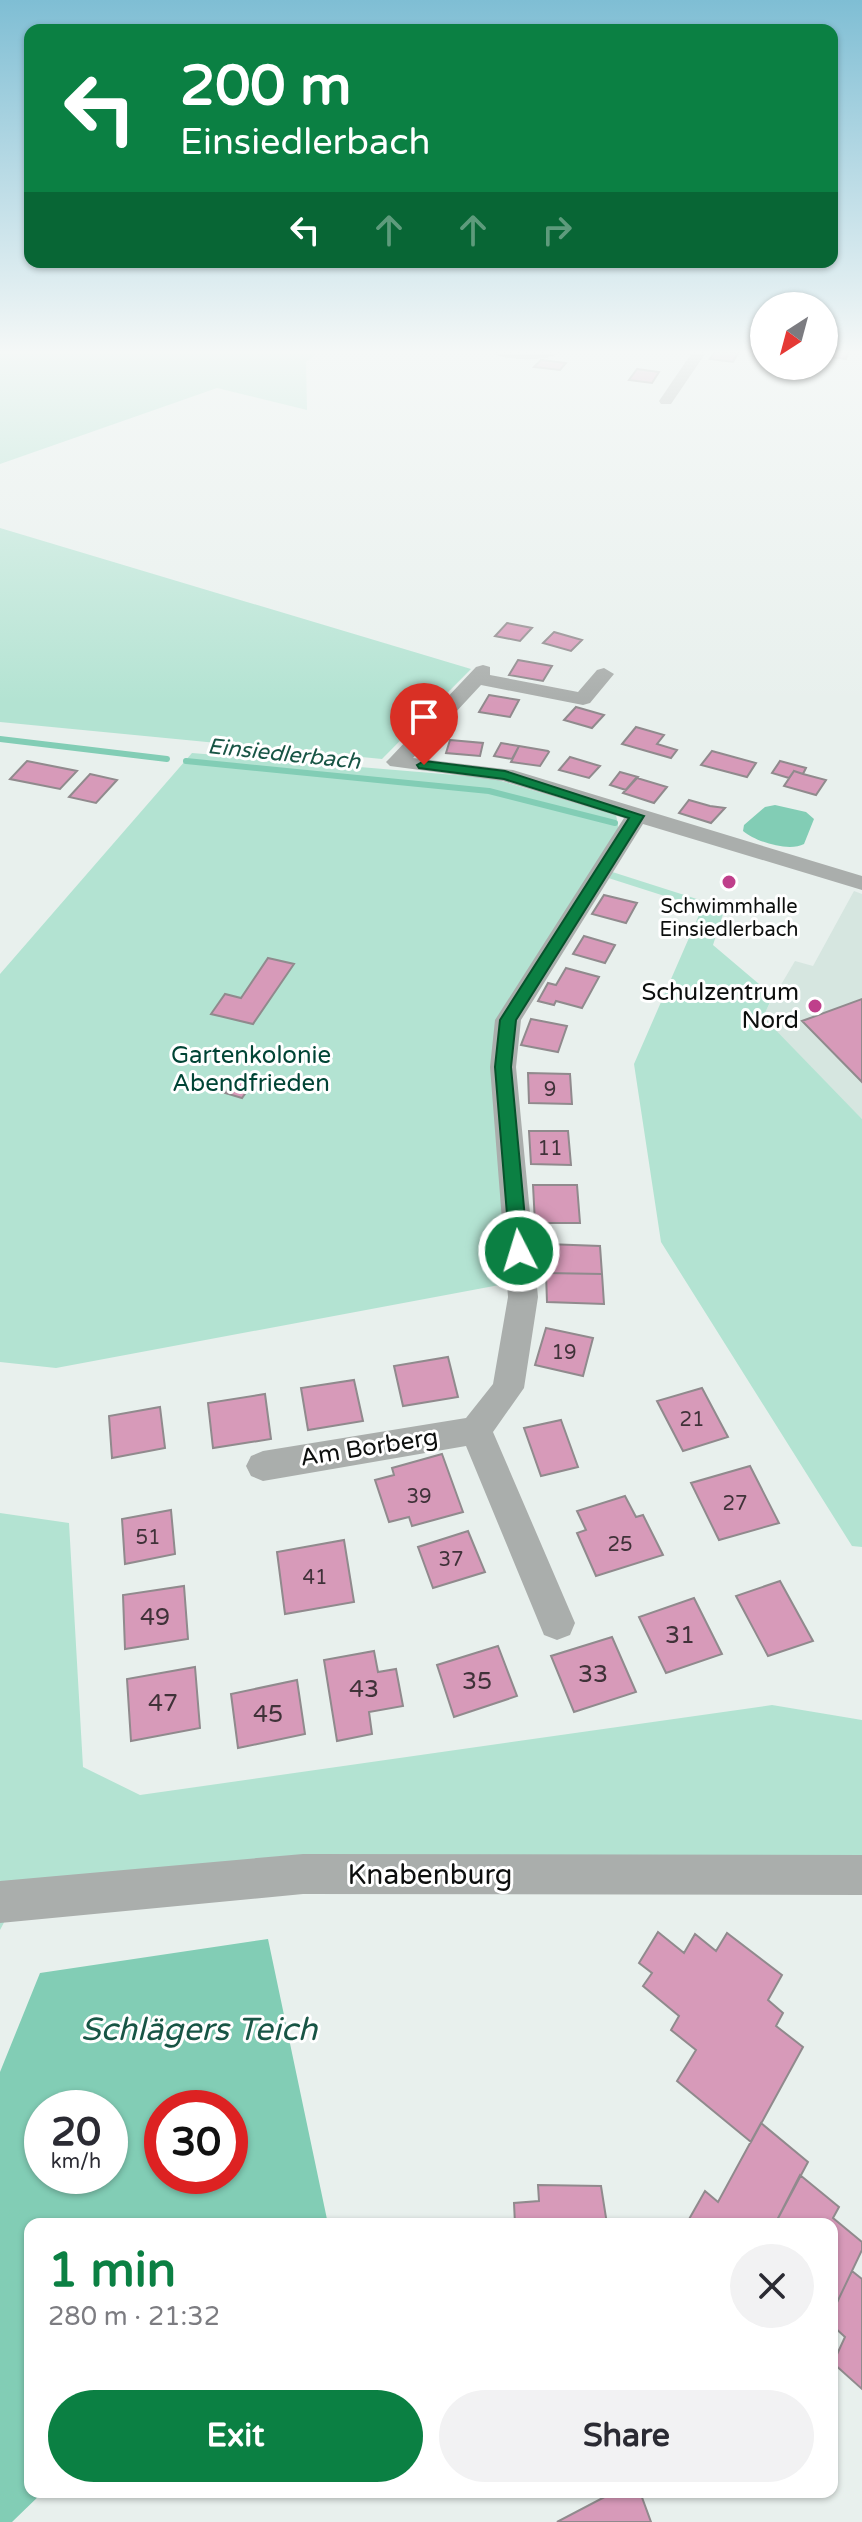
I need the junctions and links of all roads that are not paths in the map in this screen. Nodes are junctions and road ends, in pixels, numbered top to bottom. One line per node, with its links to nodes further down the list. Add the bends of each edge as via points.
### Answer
1 (604, 674): 2 (street, via 583,699 480,674 397,762 505,775)
2 (637, 816): 3 (street); 4 (street, via 508,1020 503,1067 523,1297 508,1388)
3 (862, 883)
4 (476, 1430): 5 (street, Am Borberg); 6 (street)
5 (263, 1466)
6 (557, 1623)
7 (862, 1875): 8 (street, Knabenburg, via 303,1874)
8 (0, 1902)

